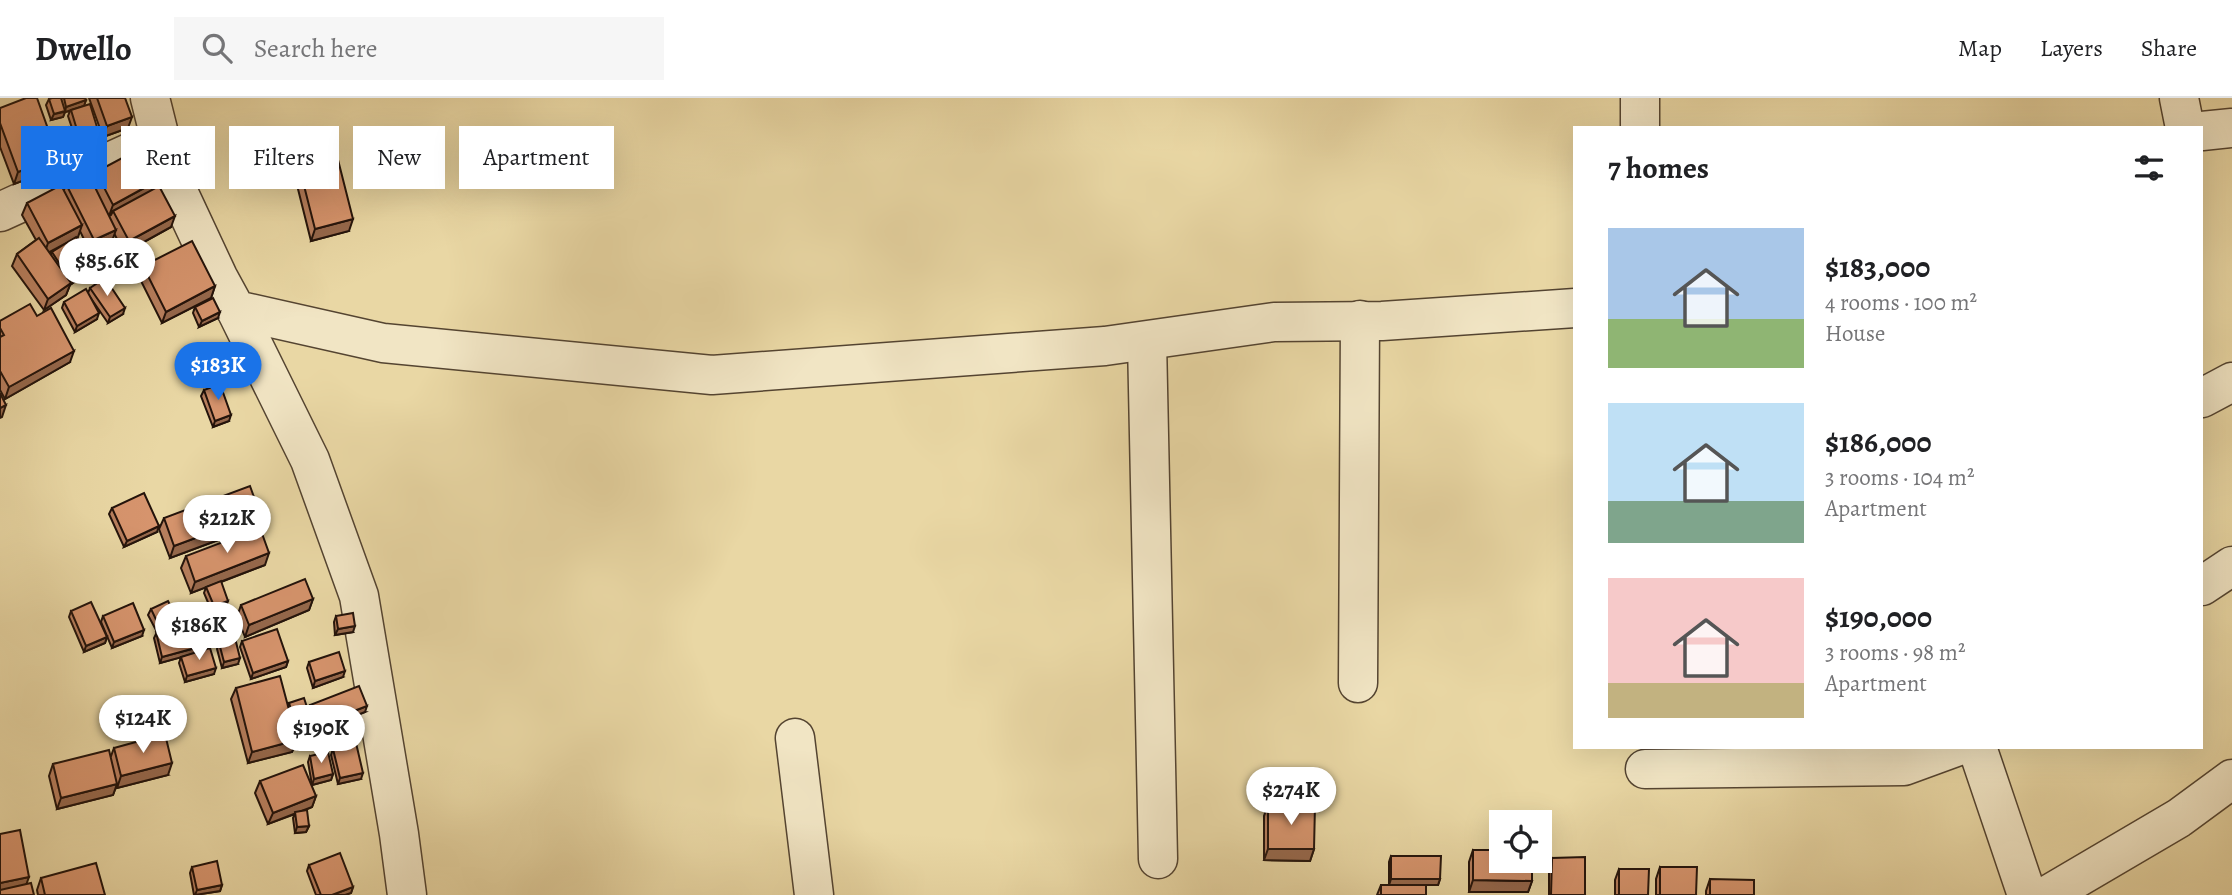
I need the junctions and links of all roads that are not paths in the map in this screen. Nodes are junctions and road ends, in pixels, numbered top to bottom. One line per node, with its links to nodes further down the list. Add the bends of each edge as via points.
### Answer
1 (150, 98): 4 (street)
2 (1640, 98): 5 (street)
3 (2179, 98): 6 (street)
4 (157, 126)
5 (1640, 126)
6 (2185, 126)
7 (2232, 128): 8 (street)
8 (2203, 131)
9 (121, 157): 11 (street)
10 (177, 189): 13 (street)
11 (0, 212)
12 (1573, 308): 14 (street)
13 (236, 310): 15 (street, via 383,343 712,375); 27 (street, via 310,460 359,596)
14 (1360, 320): 15 (street, via 1274,322); 20 (street)
15 (1147, 341): 26 (street)
16 (2232, 383): 17 (street)
17 (2203, 398)
18 (2232, 566): 19 (street)
19 (2203, 585)
20 (1358, 683)
21 (795, 738): 28 (street)
22 (1951, 749): 24 (street, via 1904,766)
23 (1978, 749): 29 (street)
24 (1645, 769)
25 (2232, 779): 30 (street, via 2179,818)
26 (1158, 859)
27 (407, 895)
28 (814, 895)
29 (2027, 895)
30 (2048, 895)

